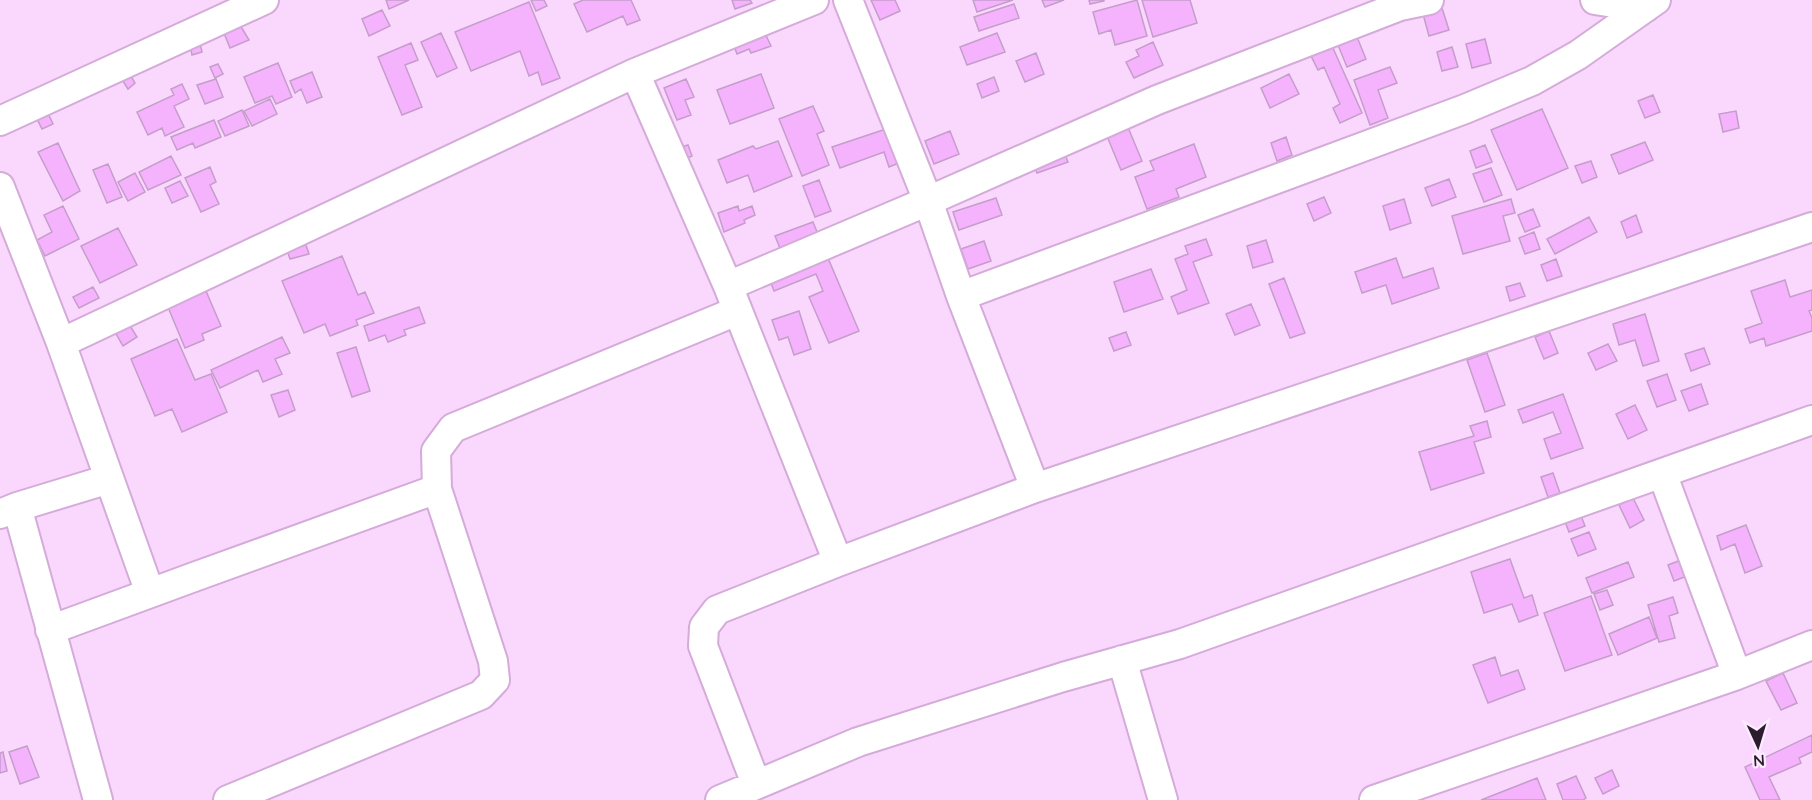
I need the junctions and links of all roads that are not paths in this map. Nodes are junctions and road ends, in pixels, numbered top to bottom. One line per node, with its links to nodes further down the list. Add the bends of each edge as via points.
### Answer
1 (264, 0): 8 (street)
2 (814, 0): 7 (street)
3 (848, 0): 10 (street)
4 (1429, 0): 10 (street, via 1400,6 1157,100)
5 (1595, 0): 6 (street)
6 (1651, 4): 13 (street, via 1578,55 1532,81)
7 (635, 74): 14 (street); 15 (street)
8 (0, 121)
9 (0, 187): 11 (street)
10 (928, 201): 13 (street); 14 (street)
11 (6, 223): 15 (street)
12 (1812, 227): 19 (street)
13 (961, 296): 19 (street)
14 (733, 298): 20 (street, via 453,428 436,451); 22 (street)
15 (61, 343): 18 (street)
16 (1812, 420): 17 (street)
17 (1662, 473): 26 (street, via 1191,640); 27 (street)
18 (109, 479): 21 (street); 23 (street)
19 (1035, 488): 22 (street)
20 (438, 489): 23 (street); 30 (street, via 493,661 495,680 481,695)
21 (8, 510): 24 (street)
22 (838, 562): 28 (street, via 717,610 704,627 704,646)
23 (150, 593): 24 (street)
24 (50, 630): 29 (street)
25 (1812, 645): 27 (street)
26 (1122, 660): 28 (street, via 858,742); 32 (street)
27 (1737, 675): 33 (street)
28 (756, 784): 31 (street)
29 (98, 800)
30 (228, 800)
31 (720, 800)
32 (1163, 800)
33 (1374, 800)

